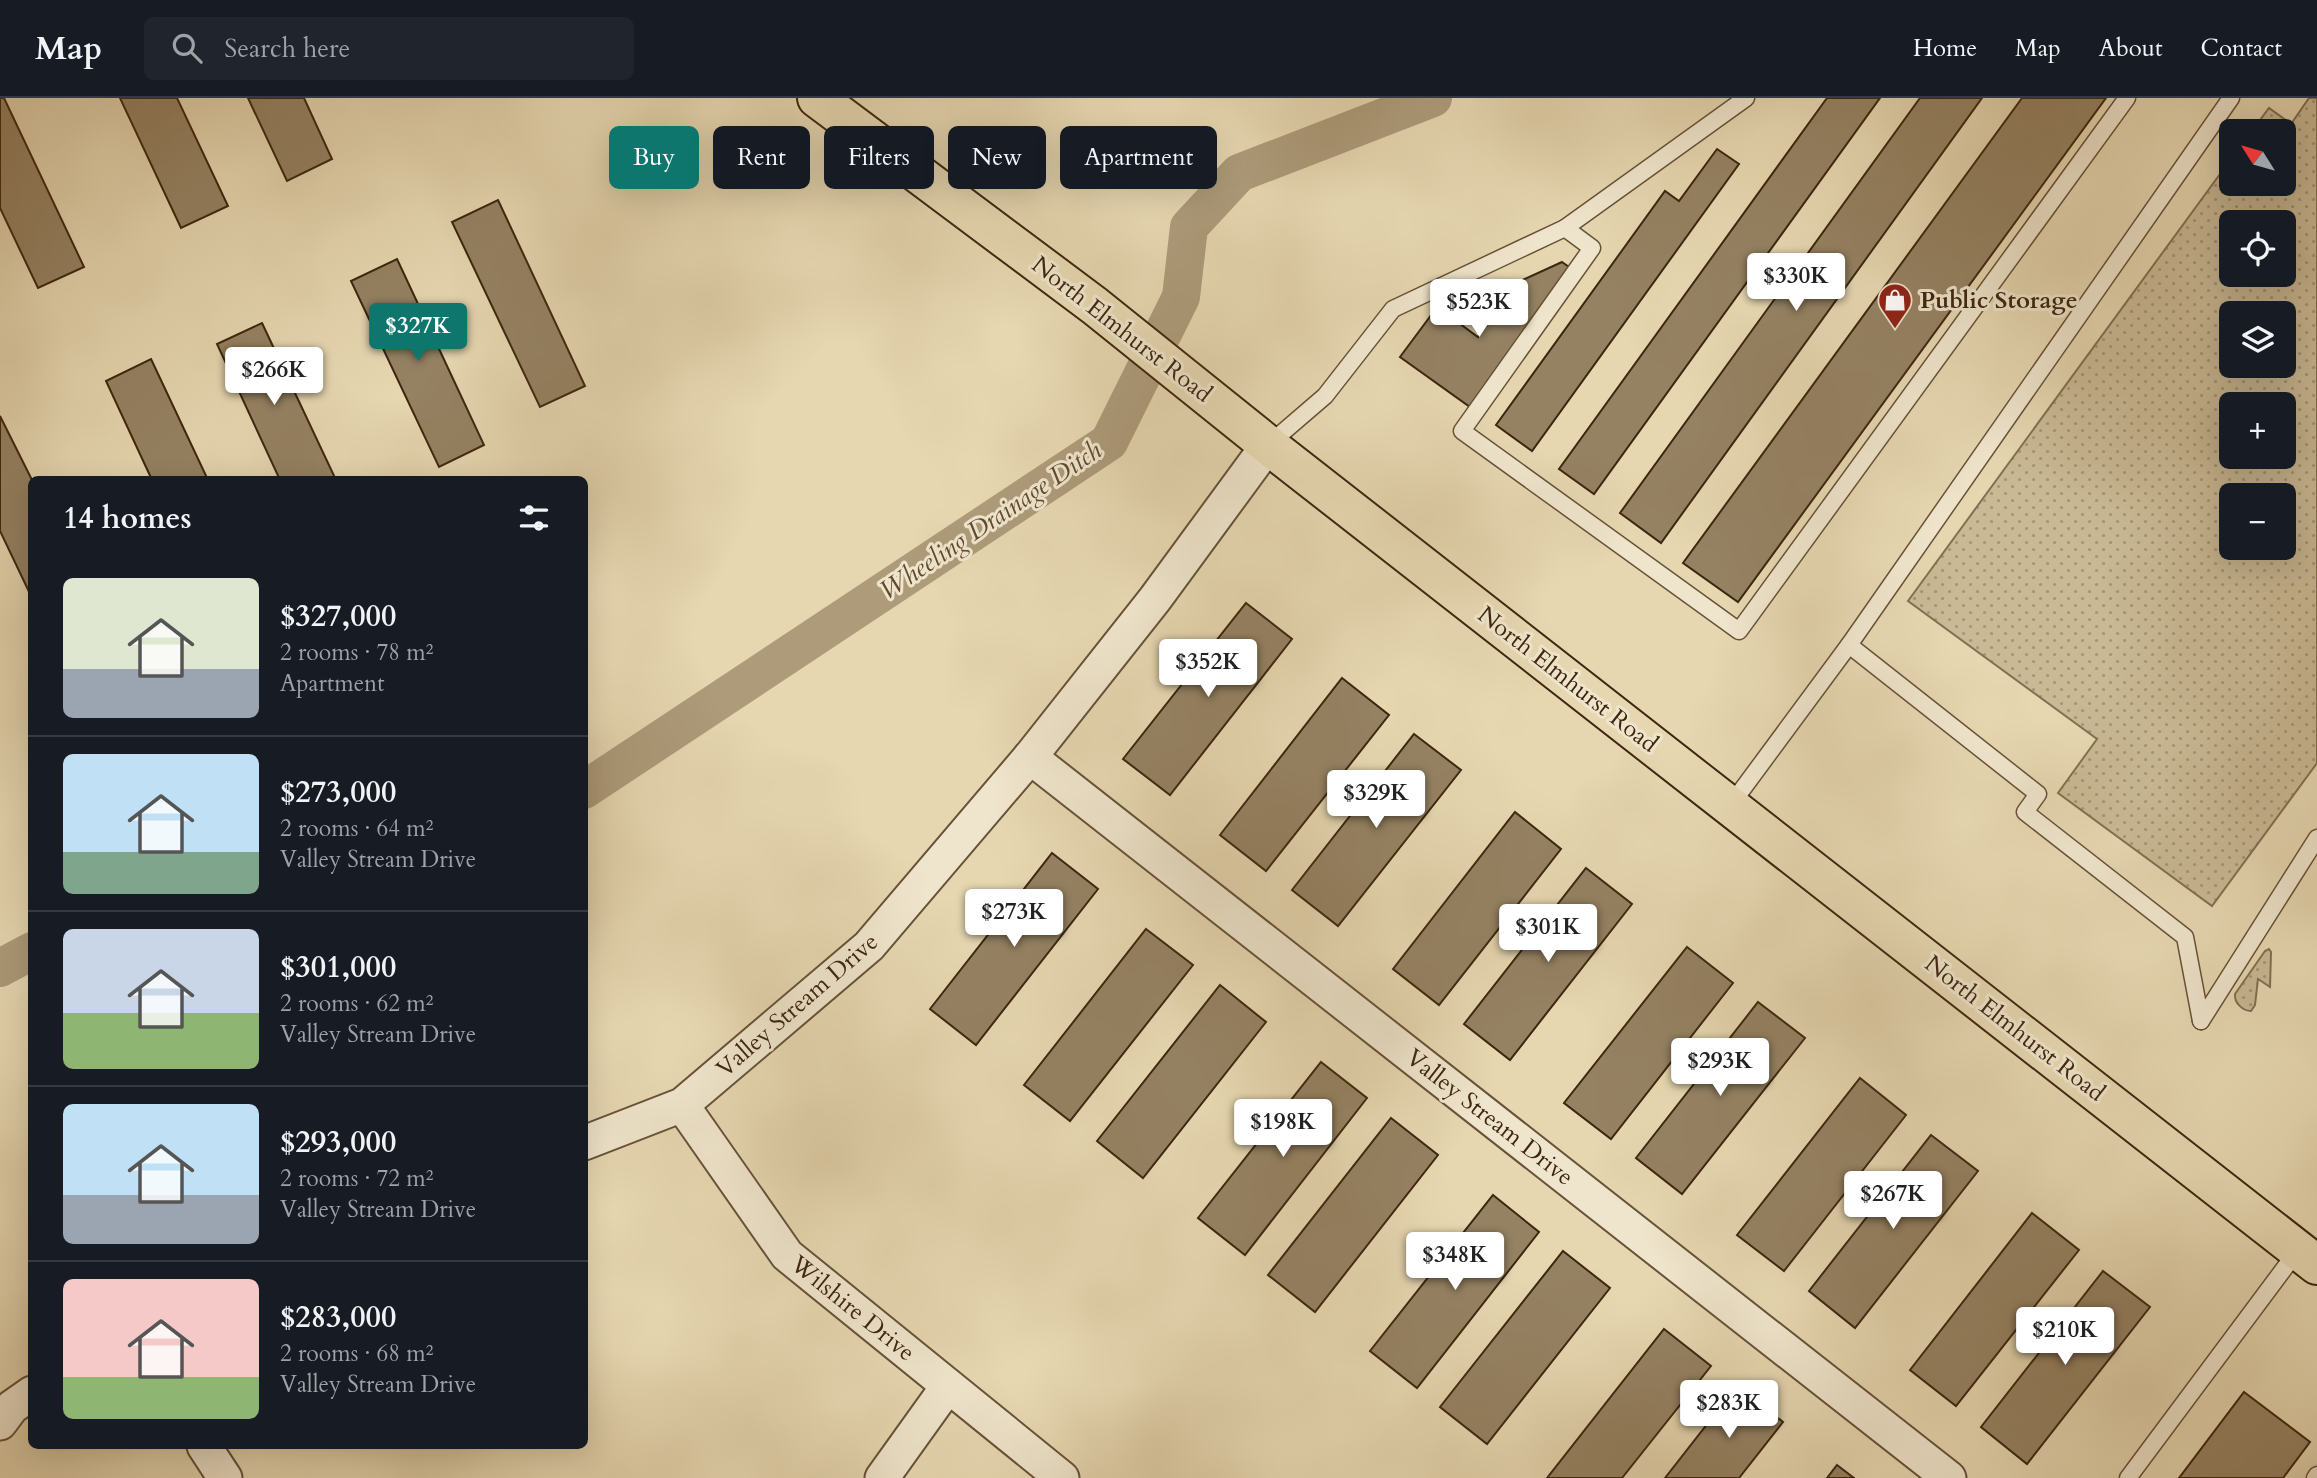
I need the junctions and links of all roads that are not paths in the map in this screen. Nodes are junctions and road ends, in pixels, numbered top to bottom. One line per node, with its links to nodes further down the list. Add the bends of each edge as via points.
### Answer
1 (817, 98): 6 (main road, North Elmhurst Road, via 1095,306)
2 (1746, 98): 5 (lane)
3 (2127, 98): 5 (lane, via 1740,631 1462,431 1592,248)
4 (2231, 98): 7 (lane)
5 (1565, 228): 6 (lane, via 1393,310 1325,396)
6 (1268, 444): 8 (street, Valley Stream Drive, via 1155,599); 9 (main road, North Elmhurst Road)
7 (1849, 645): 9 (lane); 10 (lane, via 2038,794 2025,812 2185,937 2201,1021)
8 (1030, 757): 11 (street, Valley Stream Drive, via 869,946); 21 (street, Valley Stream Drive)
9 (1730, 806): 13 (main road, North Elmhurst Road)
10 (2317, 838)
11 (682, 1105): 12 (street, Valley Stream Drive); 14 (street, Wilshire Drive, via 787,1255)
12 (588, 1141)
13 (2308, 1257): 22 (lane)
14 (948, 1386): 19 (street); 20 (street, Wilshire Drive)
15 (28, 1396): 16 (street)
16 (0, 1423)
17 (206, 1449): 18 (street)
18 (225, 1478)
19 (883, 1478)
20 (1062, 1478)
21 (1950, 1478)
22 (2128, 1478)

